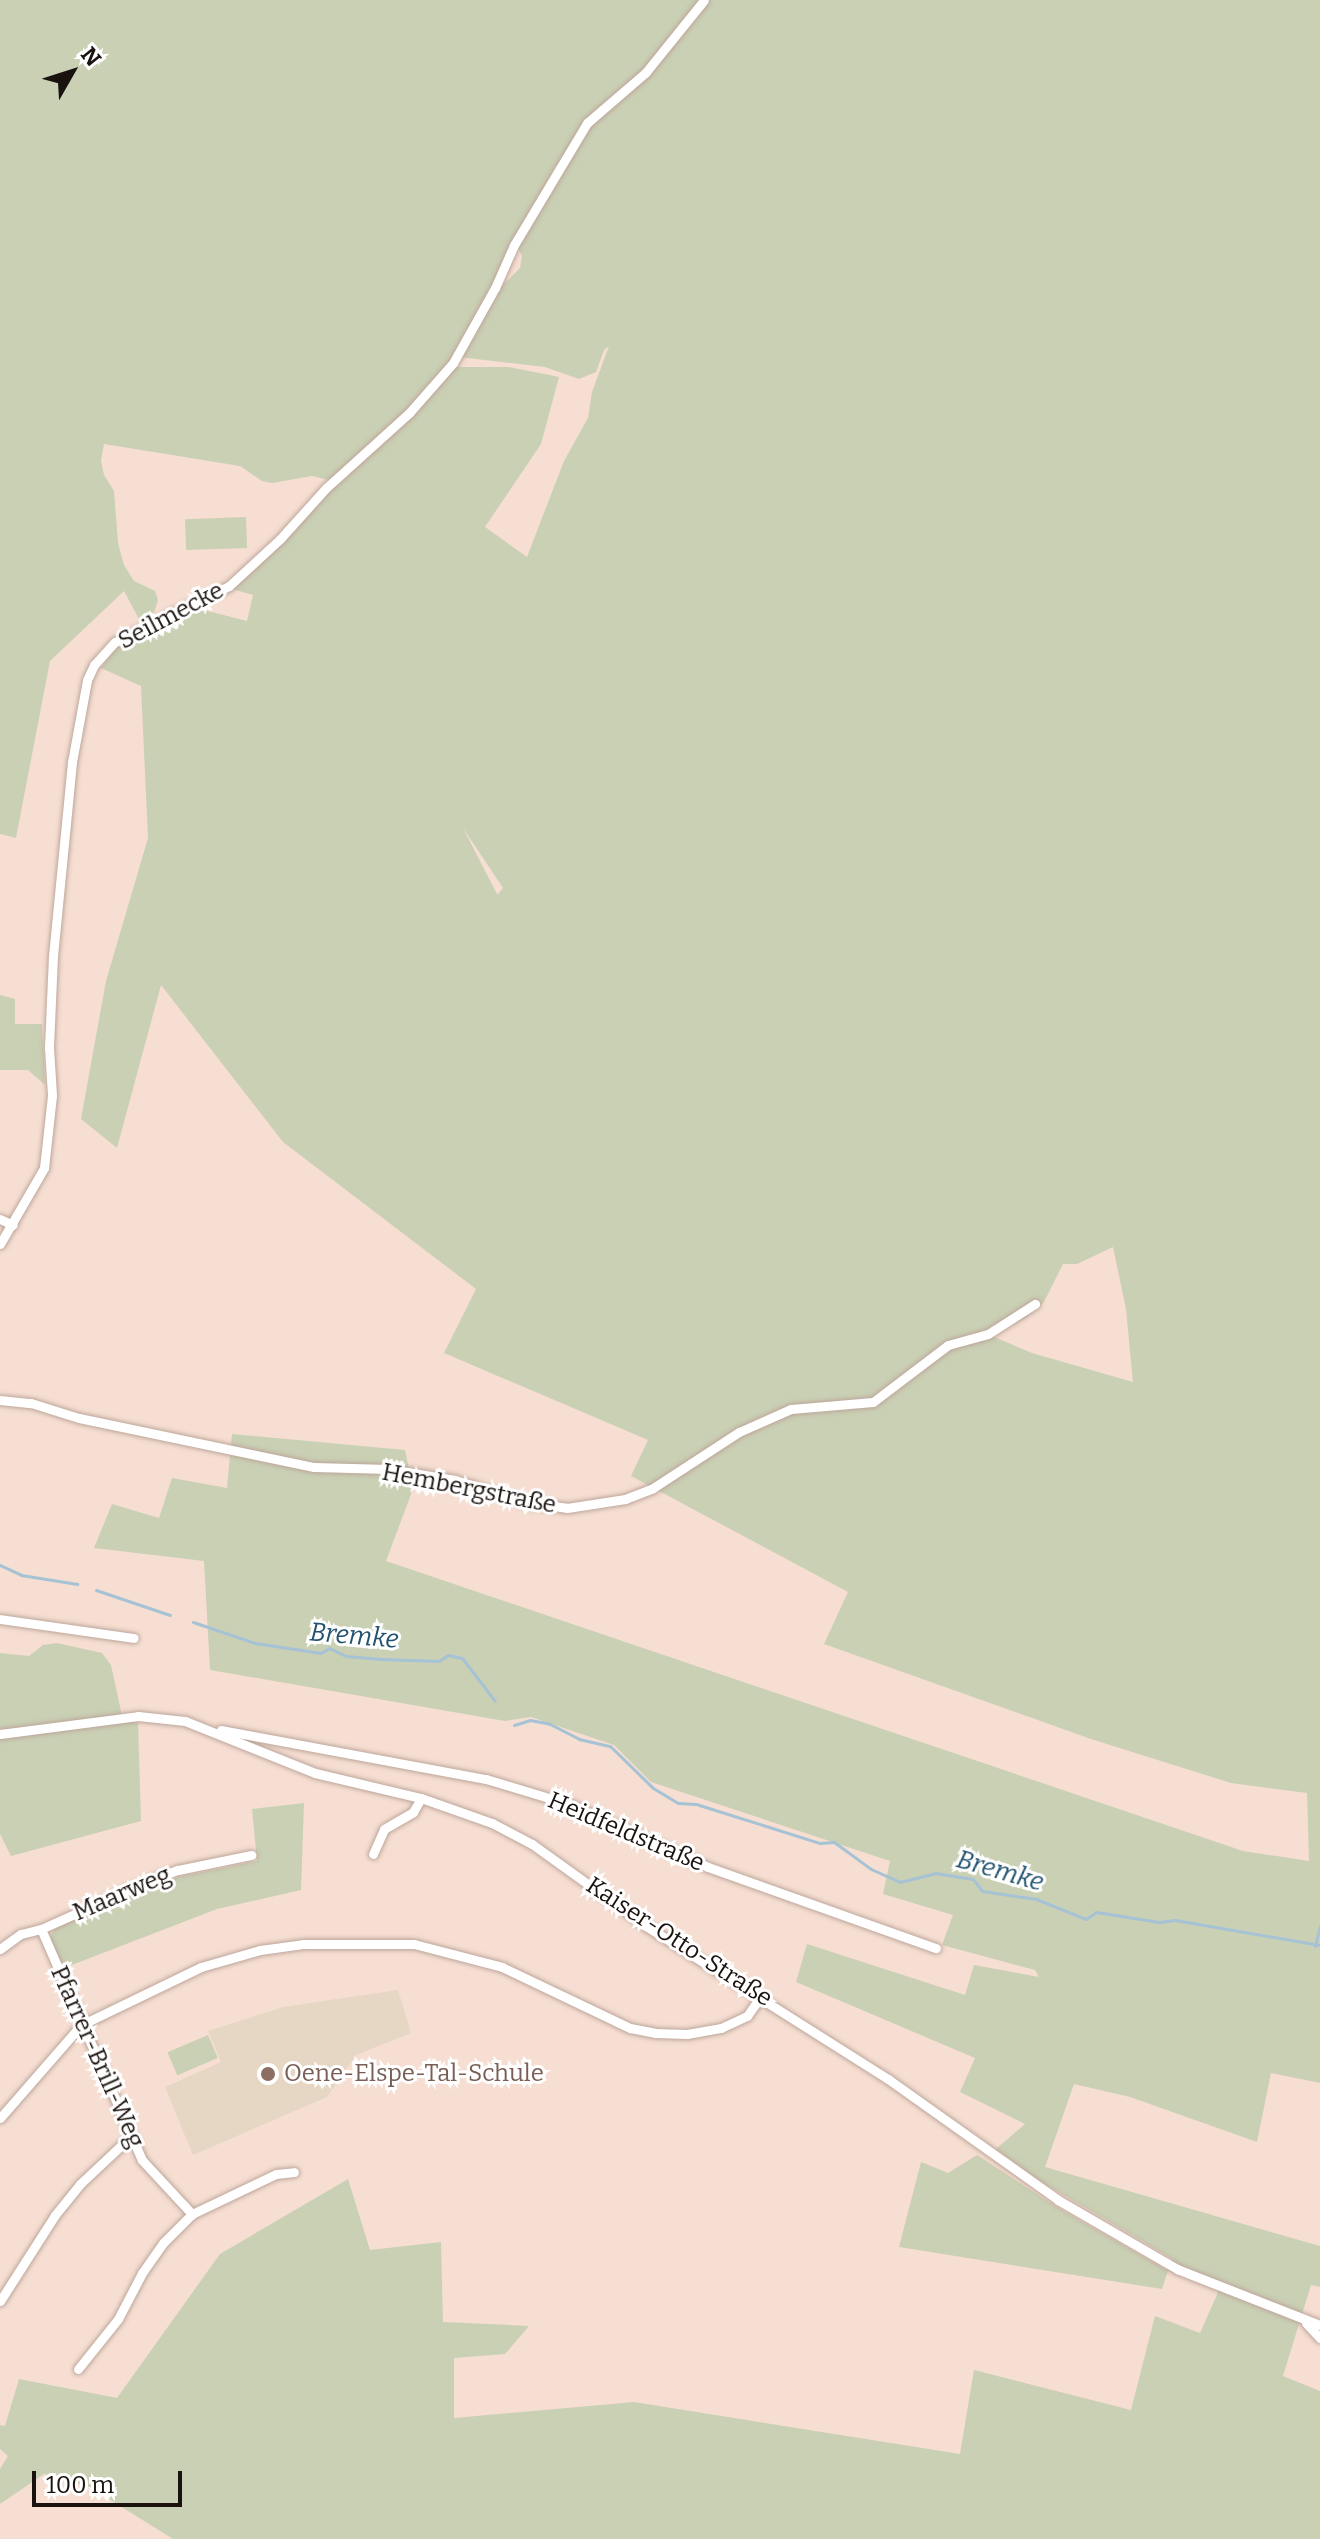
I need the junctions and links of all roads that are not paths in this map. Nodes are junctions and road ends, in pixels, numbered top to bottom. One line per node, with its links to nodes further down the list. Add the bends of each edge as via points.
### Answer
1 (704, 0): 3 (street, Seilmecke, via 646,72 587,123 514,245 453,363 409,413 229,586 115,642 94,665 69,792 53,956 52,1095 44,1168)
2 (0, 1219): 3 (street)
3 (13, 1225): 4 (street, Seilmecke)
4 (0, 1244)
5 (1035, 1304): 6 (street, Hembergstraße, via 988,1334 948,1345 873,1402 780,1413 739,1432 653,1488 625,1499 567,1508 528,1503 455,1480 314,1467)
6 (0, 1400)
7 (0, 1619): 8 (street)
8 (134, 1638)
9 (214, 1730): 10 (street, Kaiser-Otto-Straße, via 138,1716); 11 (street, Kaiser-Otto-Straße, via 315,1773); 15 (street, Heidfeldstraße, via 486,1779 572,1805 708,1867)
10 (0, 1734)
11 (421, 1798): 12 (street, via 413,1812 384,1829); 17 (street, Kaiser-Otto-Straße, via 492,1823 532,1844 646,1926)
12 (373, 1854)
13 (251, 1855): 14 (street, Maarweg, via 178,1870)
14 (41, 1929): 16 (street, Maarweg, via 21,1934); 18 (street, Pfarrer-Brill-Weg)
15 (936, 1948)
16 (0, 1949)
17 (761, 1996): 18 (street, via 747,2016 721,2028 655,2033 630,2028 502,1967 414,1944 303,1944 201,1967); 24 (street, Kaiser-Otto-Straße, via 946,2118 1058,2200 1177,2269)
18 (81, 2025): 19 (street); 20 (street, Pfarrer-Brill-Weg)
19 (0, 2118)
20 (130, 2137): 22 (street, Pfarrer-Brill-Weg, via 142,2160); 23 (street, via 63,2205)
21 (294, 2172): 22 (street, via 276,2174)
22 (192, 2214): 27 (street, via 164,2242)
23 (0, 2301)
24 (1304, 2321): 25 (street, Kaiser-Otto-Straße); 26 (street, Kaiser-Otto-Straße)
25 (1320, 2325)
26 (1320, 2338)
27 (78, 2369)

